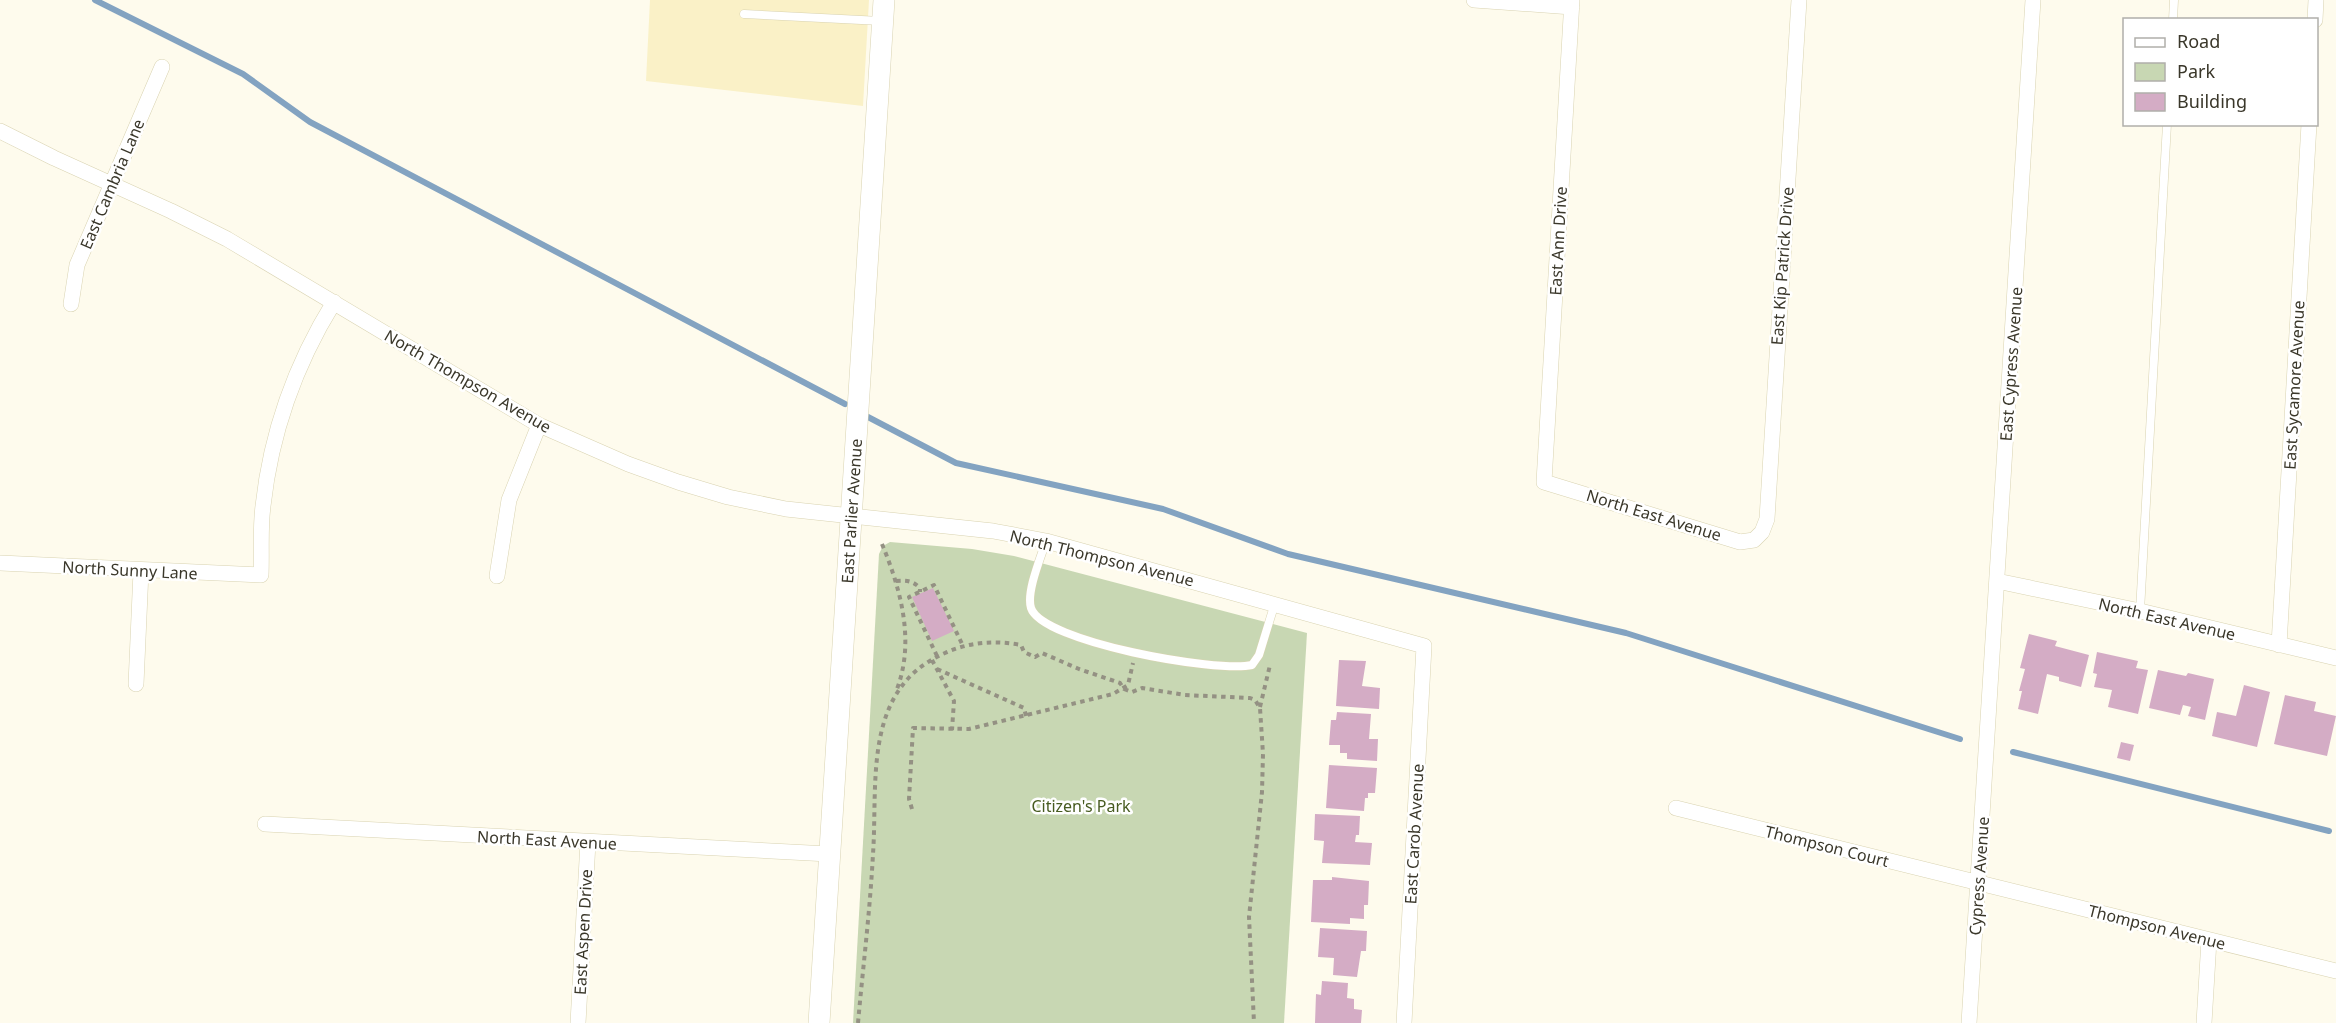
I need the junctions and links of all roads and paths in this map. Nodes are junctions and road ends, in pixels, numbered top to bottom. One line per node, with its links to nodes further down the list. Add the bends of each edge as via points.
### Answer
1 (884, 0): 11 (street, East Parlier Avenue)
2 (1474, 0): 7 (street)
3 (1799, 0): 22 (street, East Kip Patrick Drive, via 1767,519)
4 (2033, 0): 29 (street, East Cypress Avenue)
5 (2174, 0): 9 (lane)
6 (2316, 0): 10 (street)
7 (1572, 4): 20 (street, East Ann Drive)
8 (744, 14): 11 (lane)
9 (2173, 18)
10 (2315, 18)
11 (883, 21): 21 (street, East Parlier Avenue)
12 (162, 67): 16 (street, East Cambria Lane)
13 (2167, 126): 32 (lane)
14 (2309, 126): 34 (street, East Sycamore Avenue)
15 (0, 130): 16 (street, North Thompson Avenue)
16 (112, 184): 17 (street, North Thompson Avenue, via 227,239); 18 (street, East Cambria Lane, via 77,265)
17 (334, 302): 19 (street, North Thompson Avenue); 26 (street, North Sunny Lane, via 300,364 276,436 263,508 261,575)
18 (71, 304)
19 (539, 425): 21 (street, North Thompson Avenue, via 628,464 728,497 786,509); 27 (street, via 509,500)
20 (1544, 482): 22 (street, North East Avenue, via 1740,542 1754,540)
21 (851, 516): 23 (street, North Thompson Avenue, via 993,531); 55 (street, East Parlier Avenue)
22 (1762, 532)
23 (1046, 541): 31 (street, North Thompson Avenue); 36 (lane, via 1030,593 1034,614 1066,632)
24 (882, 544): 28 (path)
25 (0, 563): 26 (street, North Sunny Lane)
26 (141, 571): 42 (street)
27 (497, 576)
28 (896, 581): 30 (path, via 915,583); 45 (path, via 903,613 905,654)
29 (1997, 581): 32 (street, North East Avenue); 49 (street, East Cypress Avenue)
30 (920, 592): 35 (path, via 934,585); 37 (path, via 909,597)
31 (1275, 603): 33 (street, North Thompson Avenue); 36 (lane, via 1259,655 1252,665 1194,664)
32 (2140, 611): 34 (street, North East Avenue)
33 (1424, 645): 63 (street, East Carob Avenue)
34 (2279, 645): 38 (street, North East Avenue)
35 (963, 646): 37 (path); 43 (path, via 1021,645 1024,652 1035,657 1042,653 1120,683)
36 (1136, 653): 43 (path)
37 (937, 656): 40 (path)
38 (2336, 658)
39 (1271, 659): 44 (path)
40 (932, 660): 41 (path); 45 (path, via 915,671)
41 (937, 669): 48 (path, via 1024,708); 50 (path, via 954,701)
42 (136, 684)
43 (1124, 689): 46 (path); 48 (path)
44 (1263, 689): 46 (path); 47 (path)
45 (894, 696): 61 (path, via 878,741 869,914)
46 (1250, 698): 47 (path)
47 (1260, 708): 62 (path, via 1262,792 1249,917)
48 (1026, 716): 50 (path)
49 (1988, 729): 56 (street, Cypress Avenue)
50 (952, 730): 52 (path, via 913,728 909,799)
51 (1676, 808): 56 (street, Thompson Court)
52 (912, 809)
53 (265, 824): 54 (street, North East Avenue)
54 (588, 842): 55 (street, North East Avenue); 59 (street, East Aspen Drive)
55 (829, 854): 60 (street, East Parlier Avenue)
56 (1978, 884): 57 (street, Thompson Avenue); 64 (street, Cypress Avenue)
57 (2209, 940): 58 (street, Thompson Avenue); 65 (street)
58 (2336, 971)
59 (578, 1023)
60 (819, 1023)
61 (858, 1023)
62 (1254, 1023)
63 (1404, 1023)
64 (1969, 1023)
65 (2204, 1023)

